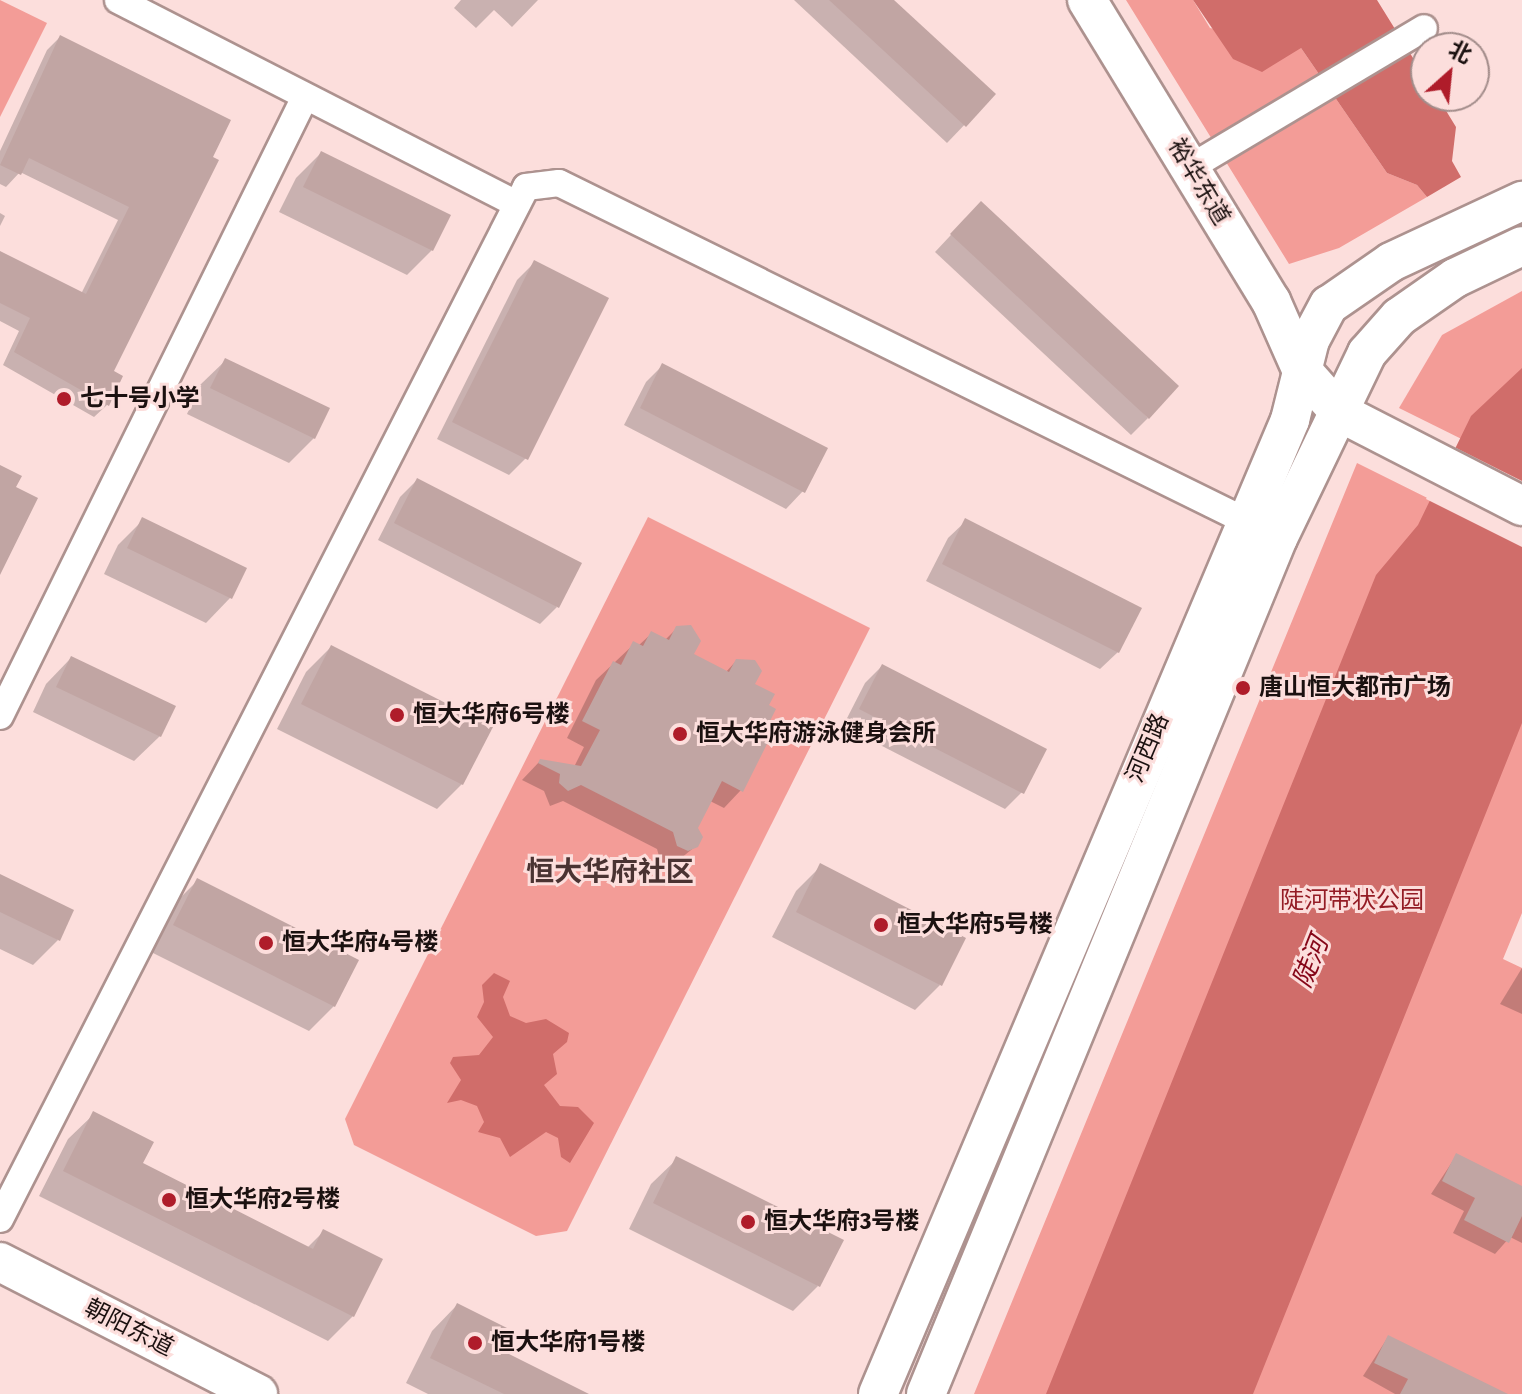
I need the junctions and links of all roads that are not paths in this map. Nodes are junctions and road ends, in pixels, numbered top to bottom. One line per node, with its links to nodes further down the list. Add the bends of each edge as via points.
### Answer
1 (118, 0): 4 (street)
2 (1087, 0): 5 (main road, 裕华东道)
3 (1424, 28): 5 (street)
4 (305, 97): 7 (street); 13 (street)
5 (1191, 167): 9 (main road, 裕华东道, via 1271,301)
6 (1522, 201): 9 (main road, 河西路, via 1391,262 1329,305)
7 (517, 204): 12 (street, via 526,187 559,183); 14 (street)
8 (1522, 246): 10 (main road, 河西路, via 1455,278 1399,317 1367,353)
9 (1301, 369): 10 (main road, 裕华东道); 12 (main road, 河西路, via 1290,420)
10 (1339, 412): 11 (main road, 裕华东道); 18 (main road, 河西路, via 1278,538)
11 (1522, 506)
12 (1244, 520): 17 (main road, 河西路)
13 (0, 716)
14 (0, 1219)
15 (0, 1262): 16 (main road, 朝阳东道)
16 (258, 1394)
17 (878, 1394)
18 (926, 1394)

